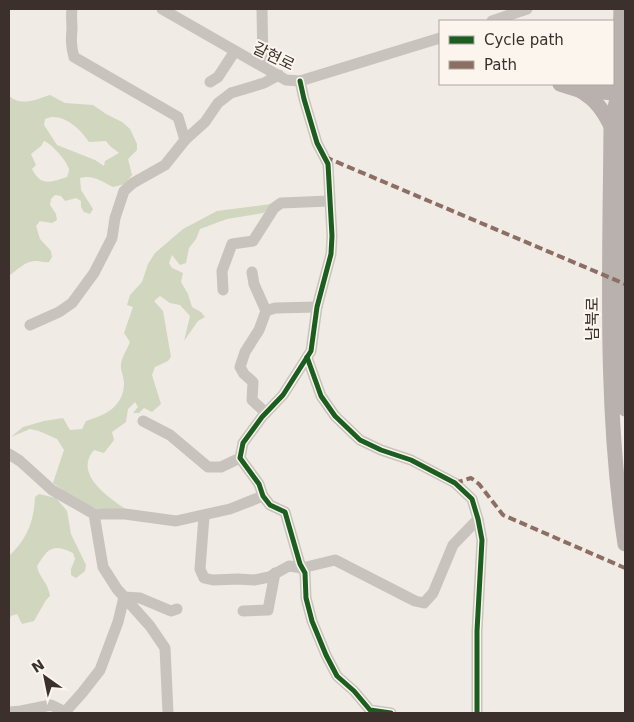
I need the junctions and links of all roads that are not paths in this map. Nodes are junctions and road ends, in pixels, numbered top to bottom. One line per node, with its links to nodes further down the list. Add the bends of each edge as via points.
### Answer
1 (72, 9): 18 (street, via 70,44 74,57 178,117)
2 (162, 9): 8 (street, 갈현로)
3 (262, 9): 10 (street)
4 (527, 9): 6 (street)
5 (621, 9): 9 (main road, 남북로)
6 (495, 20)
7 (439, 38): 12 (street, 갈현로)
8 (234, 51): 10 (street, 갈현로); 13 (street, via 218,77)
9 (619, 57): 16 (main road, 남북로)
10 (263, 66): 11 (street, 갈현로)
11 (279, 76): 12 (street, 갈현로); 18 (street, via 264,84 231,93)
12 (300, 81): 19 (street, via 317,143 328,164)
13 (210, 82)
14 (567, 85): 15 (main road)
15 (588, 88): 16 (main road); 17 (main road, via 592,98)
16 (622, 94): 17 (main road, 남북로)
17 (620, 129): 26 (main road, 남북로); 35 (main road, 남북로, via 610,346 615,455)
18 (185, 140): 24 (street, via 165,166 124,192 112,238 94,273 72,303)
19 (329, 201): 21 (street, via 281,203 274,208 253,241 232,244 222,271); 22 (street, via 330,254)
20 (252, 272): 23 (street)
21 (222, 290)
22 (317, 307): 23 (street); 25 (street)
23 (266, 311): 27 (street, via 240,368 253,382 252,400)
24 (30, 325)
25 (307, 357): 27 (street, via 283,395); 34 (street, via 321,396 335,416 360,440 411,460 455,483 472,499)
26 (625, 409)
27 (266, 413): 30 (street, via 243,443)
28 (143, 421): 30 (street, via 170,435 208,468 221,467)
29 (9, 454): 32 (street, via 52,490)
30 (240, 458): 31 (street, via 259,484)
31 (263, 496): 33 (street); 36 (street, via 270,505 285,512)
32 (94, 514): 33 (street, via 125,514 176,521); 38 (street, via 103,567)
33 (204, 516): 37 (street, via 200,568 204,578 254,580)
34 (478, 519): 36 (street, via 453,544 433,593 424,603 335,560); 45 (street, via 482,540)
35 (625, 544)
36 (302, 568): 37 (street, via 289,566); 44 (street, via 312,621 338,676 370,710)
37 (275, 573): 40 (street, via 268,610)
38 (124, 597): 39 (street, via 140,598 171,611); 42 (street, via 100,670); 43 (street, via 165,648)
39 (177, 609)
40 (243, 611)
41 (9, 712): 42 (street, via 51,704)
42 (64, 712)
43 (168, 713)
44 (390, 713)
45 (477, 713)

